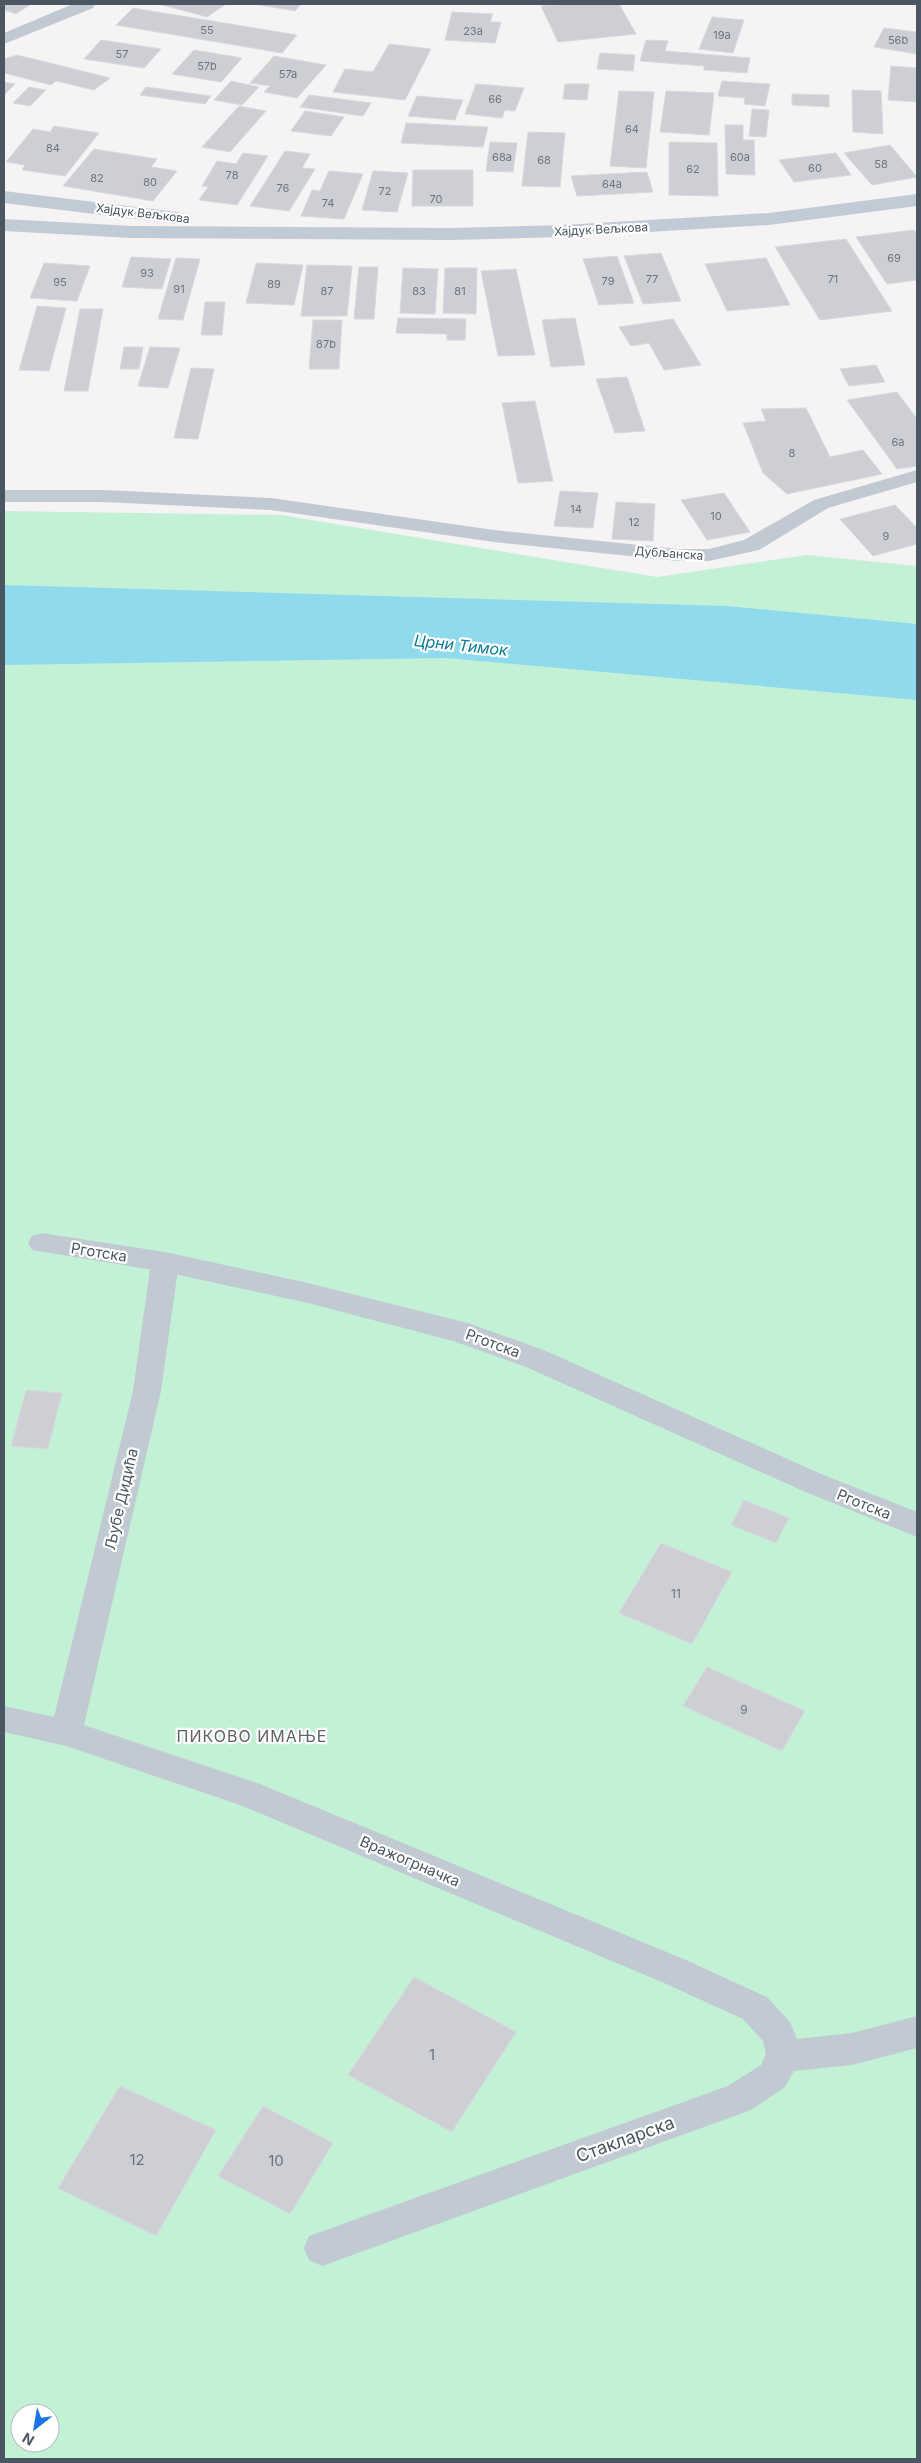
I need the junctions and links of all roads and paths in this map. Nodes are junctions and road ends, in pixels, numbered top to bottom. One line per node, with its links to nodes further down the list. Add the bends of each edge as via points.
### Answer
1 (87, 4): 2 (street)
2 (4, 39)
3 (4, 197): 6 (street, Хајдук Вељкова)
4 (917, 200): 6 (street, Хајдук Вељкова, via 769,219 635,228 452,234)
5 (4, 225): 6 (street, Хајдук Вељкова, via 132,232)
6 (283, 232)
7 (917, 476): 8 (street, Дубљанска, via 821,504 751,546 709,555 678,555 494,536 271,504 103,496)
8 (4, 496)
9 (42, 1243): 10 (street, Рготска)
10 (165, 1262): 11 (street, Рготска, via 308,1293 458,1331 536,1359 811,1482); 13 (street, Љубе Дидића, via 147,1391)
11 (917, 1525)
12 (4, 1718): 13 (street, Вражогрначка)
13 (66, 1733): 15 (street, Вражогрначка, via 249,1794 674,1971 755,2008 778,2033)
14 (917, 2032): 15 (street, via 855,2050 813,2056)
15 (784, 2055): 16 (street, Стакларска, via 773,2076 739,2098)
16 (322, 2248)

